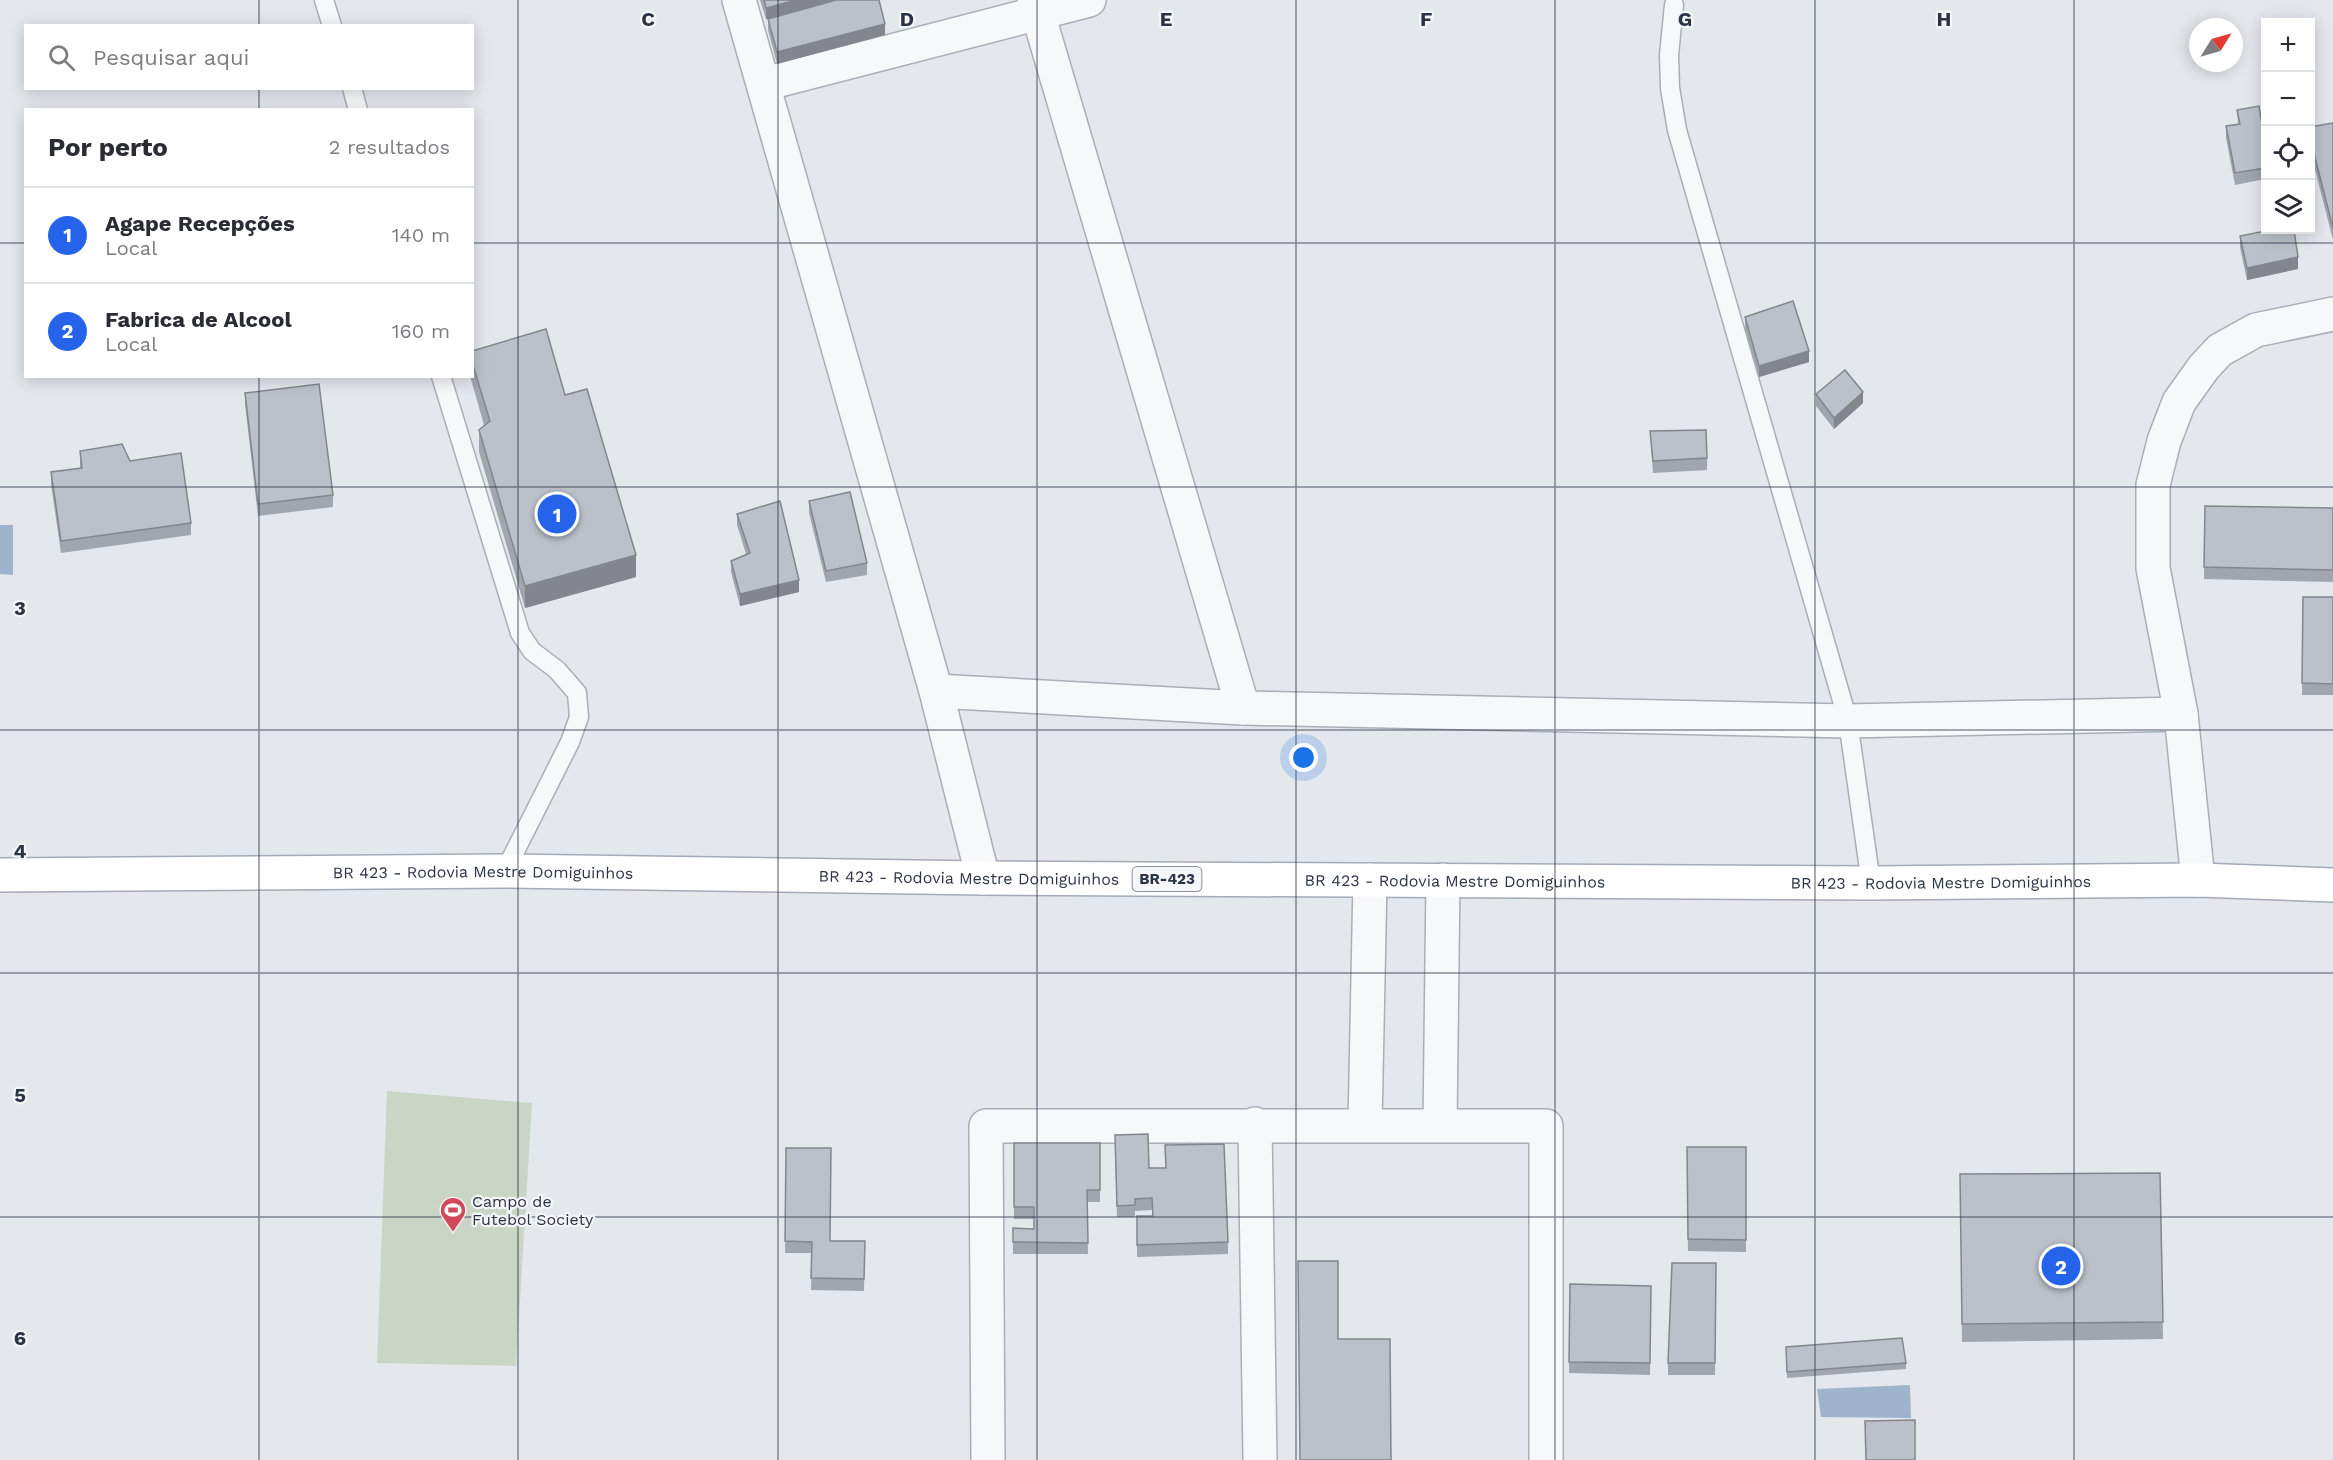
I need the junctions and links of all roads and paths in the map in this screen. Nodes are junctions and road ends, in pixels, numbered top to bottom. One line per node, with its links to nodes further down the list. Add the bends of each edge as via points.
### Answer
1 (324, 0): 6 (lane)
2 (739, 0): 7 (street)
3 (1089, 0): 5 (street)
4 (1674, 4): 15 (lane, via 1669,55 1677,130)
5 (1036, 7): 7 (street); 13 (street)
6 (331, 24)
7 (764, 84): 12 (street)
8 (353, 90): 9 (lane)
9 (357, 108)
10 (2333, 314): 14 (street, via 2256,330 2220,350 2180,402 2164,441 2153,485 2153,568)
11 (442, 378): 16 (lane, via 520,633 532,651 557,670 577,693 579,717 570,742)
12 (936, 691): 13 (street); 18 (street)
13 (1243, 708): 15 (street)
14 (2181, 714): 15 (street); 21 (street)
15 (1848, 721): 22 (lane)
16 (506, 871): 17 (main road, BR 423 - Rodovia Mestre Domiguinhos / BR-423); 18 (main road, BR 423 - Rodovia Mestre Domiguinhos / BR-423)
17 (0, 875)
18 (982, 878): 19 (main road, BR 423 - Rodovia Mestre Domiguinhos / BR-423)
19 (1371, 880): 20 (main road, BR 423 - Rodovia Mestre Domiguinhos / BR-423); 25 (street)
20 (1443, 880): 22 (main road, BR 423 - Rodovia Mestre Domiguinhos / BR-423); 26 (street)
21 (2198, 880): 22 (main road, BR 423 - Rodovia Mestre Domiguinhos / BR-423); 23 (main road, BR 423 - Rodovia Mestre Domiguinhos / BR-423)
22 (1870, 883)
23 (2333, 885)
24 (1255, 1124): 25 (street); 27 (street, via 986,1126); 28 (street)
25 (1365, 1125): 26 (street)
26 (1440, 1125): 29 (street, via 1546,1126)
27 (988, 1460)
28 (1260, 1460)
29 (1546, 1460)

